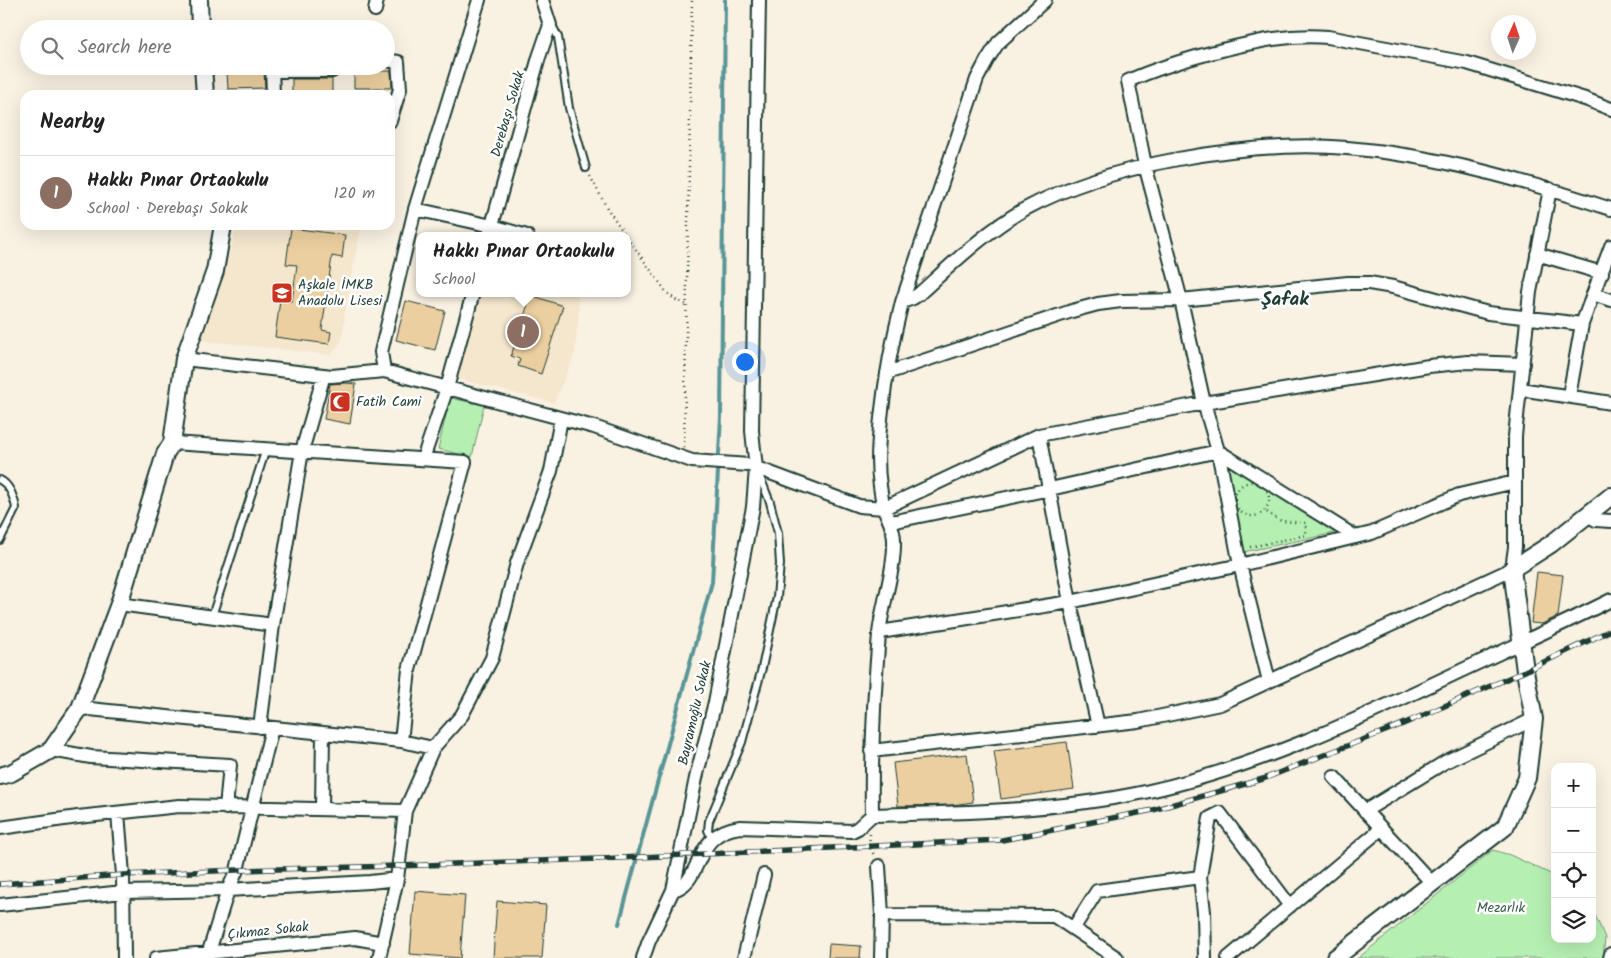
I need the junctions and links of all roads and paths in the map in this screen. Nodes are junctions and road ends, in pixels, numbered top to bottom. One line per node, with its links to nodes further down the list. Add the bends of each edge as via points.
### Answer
1 (199, 0): 7 (street)
2 (479, 0): 20 (street)
3 (542, 0): 8 (street)
4 (692, 0): 33 (path)
5 (759, 0): 54 (street, Bayramoğlu Sokak)
6 (1046, 0): 32 (street, via 998,43 977,79)
7 (200, 20)
8 (550, 25): 17 (lane, via 558,37 569,108); 22 (street, Derebaşı Sokak)
9 (395, 62): 14 (street, via 398,62 400,89)
10 (204, 75): 12 (street)
11 (272, 75): 13 (street)
12 (205, 90)
13 (273, 90)
14 (395, 104)
15 (1611, 109): 16 (street, via 1468,63 1328,38 1280,37 1182,60 1128,81)
16 (1145, 165): 18 (street, via 1257,148 1346,148 1436,160); 30 (street); 32 (street, via 1076,184 1023,210 994,230 919,294)
17 (586, 168): 23 (path)
18 (1550, 189): 19 (street); 26 (street)
19 (1611, 209)
20 (415, 210): 22 (street); 38 (street, via 381,352)
21 (222, 230): 36 (street, via 215,271)
22 (490, 231)
23 (623, 232)
24 (631, 243): 33 (path, via 667,293)
25 (1611, 246): 27 (street)
26 (1537, 254): 27 (street); 34 (street)
27 (1602, 272): 28 (street)
28 (1593, 294): 31 (street); 35 (street)
29 (472, 297): 41 (street)
30 (1181, 300): 34 (street, via 1369,283 1488,313); 39 (street, via 1098,304); 44 (street)
31 (1611, 300)
32 (902, 302): 39 (street)
33 (687, 305): 53 (path)
34 (1528, 317): 35 (street); 37 (street)
35 (1582, 324): 43 (street)
36 (184, 359): 40 (street); 48 (street)
37 (1523, 364): 42 (street); 44 (street, via 1447,364)
38 (384, 372): 40 (street); 41 (street)
39 (886, 373): 59 (street, via 878,461)
40 (324, 374): 50 (street)
41 (447, 388): 46 (street); 52 (street)
42 (1520, 389): 43 (street); 56 (street)
43 (1569, 396): 45 (street)
44 (1204, 403): 47 (street); 51 (street)
45 (1611, 403)
46 (561, 418): 53 (street); 85 (street, via 551,471 517,563 492,658 462,715)
47 (1040, 435): 57 (street); 59 (street)
48 (172, 443): 49 (street); 73 (street, via 165,454)
49 (266, 449): 50 (street); 74 (lane)
50 (302, 451): 52 (street); 75 (street)
51 (1218, 451): 57 (street); 66 (street); 69 (street)
52 (423, 459): 84 (street, via 464,462 408,670)
53 (688, 460): 54 (street)
54 (753, 467): 59 (street, via 859,506); 99 (lane, via 770,502 778,533 777,597 742,742 709,820 708,830); 106 (street, Bayramoğlu Sokak, via 753,507 736,598)
55 (0, 480): 67 (lane, via 13,495 16,508)
56 (1515, 482): 66 (street, via 1458,495); 70 (street)
57 (1050, 489): 65 (street); 72 (street)
58 (1611, 496): 62 (street)
59 (884, 508): 65 (street)
60 (1239, 510): 61 (path, via 1252,516); 61 (path, via 1235,497 1237,490 1249,482 1256,482 1263,485 1270,497); 63 (path)
61 (1265, 510): 68 (path, via 1281,521 1306,523 1306,535)
62 (1587, 515): 64 (street, via 1596,520); 70 (street)
63 (1241, 520)
64 (1611, 520)
65 (891, 522): 76 (street, via 893,554)
66 (1356, 537): 69 (street)
67 (0, 540)
68 (1247, 547)
69 (1240, 565): 72 (street); 78 (street)
70 (1512, 569): 77 (street); 78 (street)
71 (1611, 600): 77 (street)
72 (1070, 602): 76 (street); 81 (street)
73 (119, 604): 74 (street); 79 (street)
74 (212, 616): 75 (street)
75 (273, 625): 82 (street)
76 (880, 632): 87 (street)
77 (1522, 642): 80 (street); 96 (street, via 1339,728 1173,785 1115,797 1040,806)
78 (1270, 681): 81 (street, via 1220,704)
79 (80, 708): 82 (street); 86 (street)
80 (1534, 719): 94 (street, via 1445,762); 104 (street, via 1527,778 1505,827)
81 (1098, 726): 87 (street)
82 (266, 727): 83 (street); 91 (street)
83 (323, 733): 84 (street); 92 (street)
84 (401, 741): 85 (street)
85 (433, 748): 93 (street)
86 (51, 750): 88 (street); 90 (street, via 91,757 230,764)
87 (872, 751): 96 (street)
88 (0, 776)
89 (1334, 777): 94 (street)
90 (226, 808): 91 (street); 95 (street, via 180,806)
91 (253, 809): 92 (street); 105 (street, via 237,870)
92 (322, 809): 93 (street)
93 (406, 811): 103 (street)
94 (1365, 811): 98 (street)
95 (118, 813): 97 (street); 107 (street)
96 (872, 815): 99 (street, via 852,830 740,827 724,831); 100 (path, via 869,846)
97 (0, 828)
98 (1381, 829): 104 (street); 109 (street)
99 (712, 839): 106 (street, via 688,881)
100 (879, 866): 110 (street)
101 (764, 875): 119 (street)
102 (1200, 877): 109 (street, via 1210,818 1220,813); 111 (street, via 1097,891); 122 (street)
103 (397, 879): 105 (street); 112 (street)
104 (1432, 883): 124 (street)
105 (228, 890): 107 (street); 114 (street)
106 (673, 890): 118 (street, Bayramoğlu Sokak)
107 (123, 892): 108 (street); 115 (street)
108 (0, 905)
109 (1290, 906): 123 (street)
110 (882, 915): 111 (street, via 1054,916); 120 (street)
111 (1074, 929): 121 (street)
112 (383, 943): 114 (street, Çıkmaz Sokak, via 354,938); 117 (street)
113 (1611, 954): 125 (street)
114 (207, 955): 116 (street, Çıkmaz Sokak)
115 (124, 958)
116 (156, 958)
117 (379, 958)
118 (643, 958)
119 (744, 958)
120 (881, 958)
121 (1117, 958)
122 (1205, 958)
123 (1228, 958)
124 (1336, 958)
125 (1610, 958)

